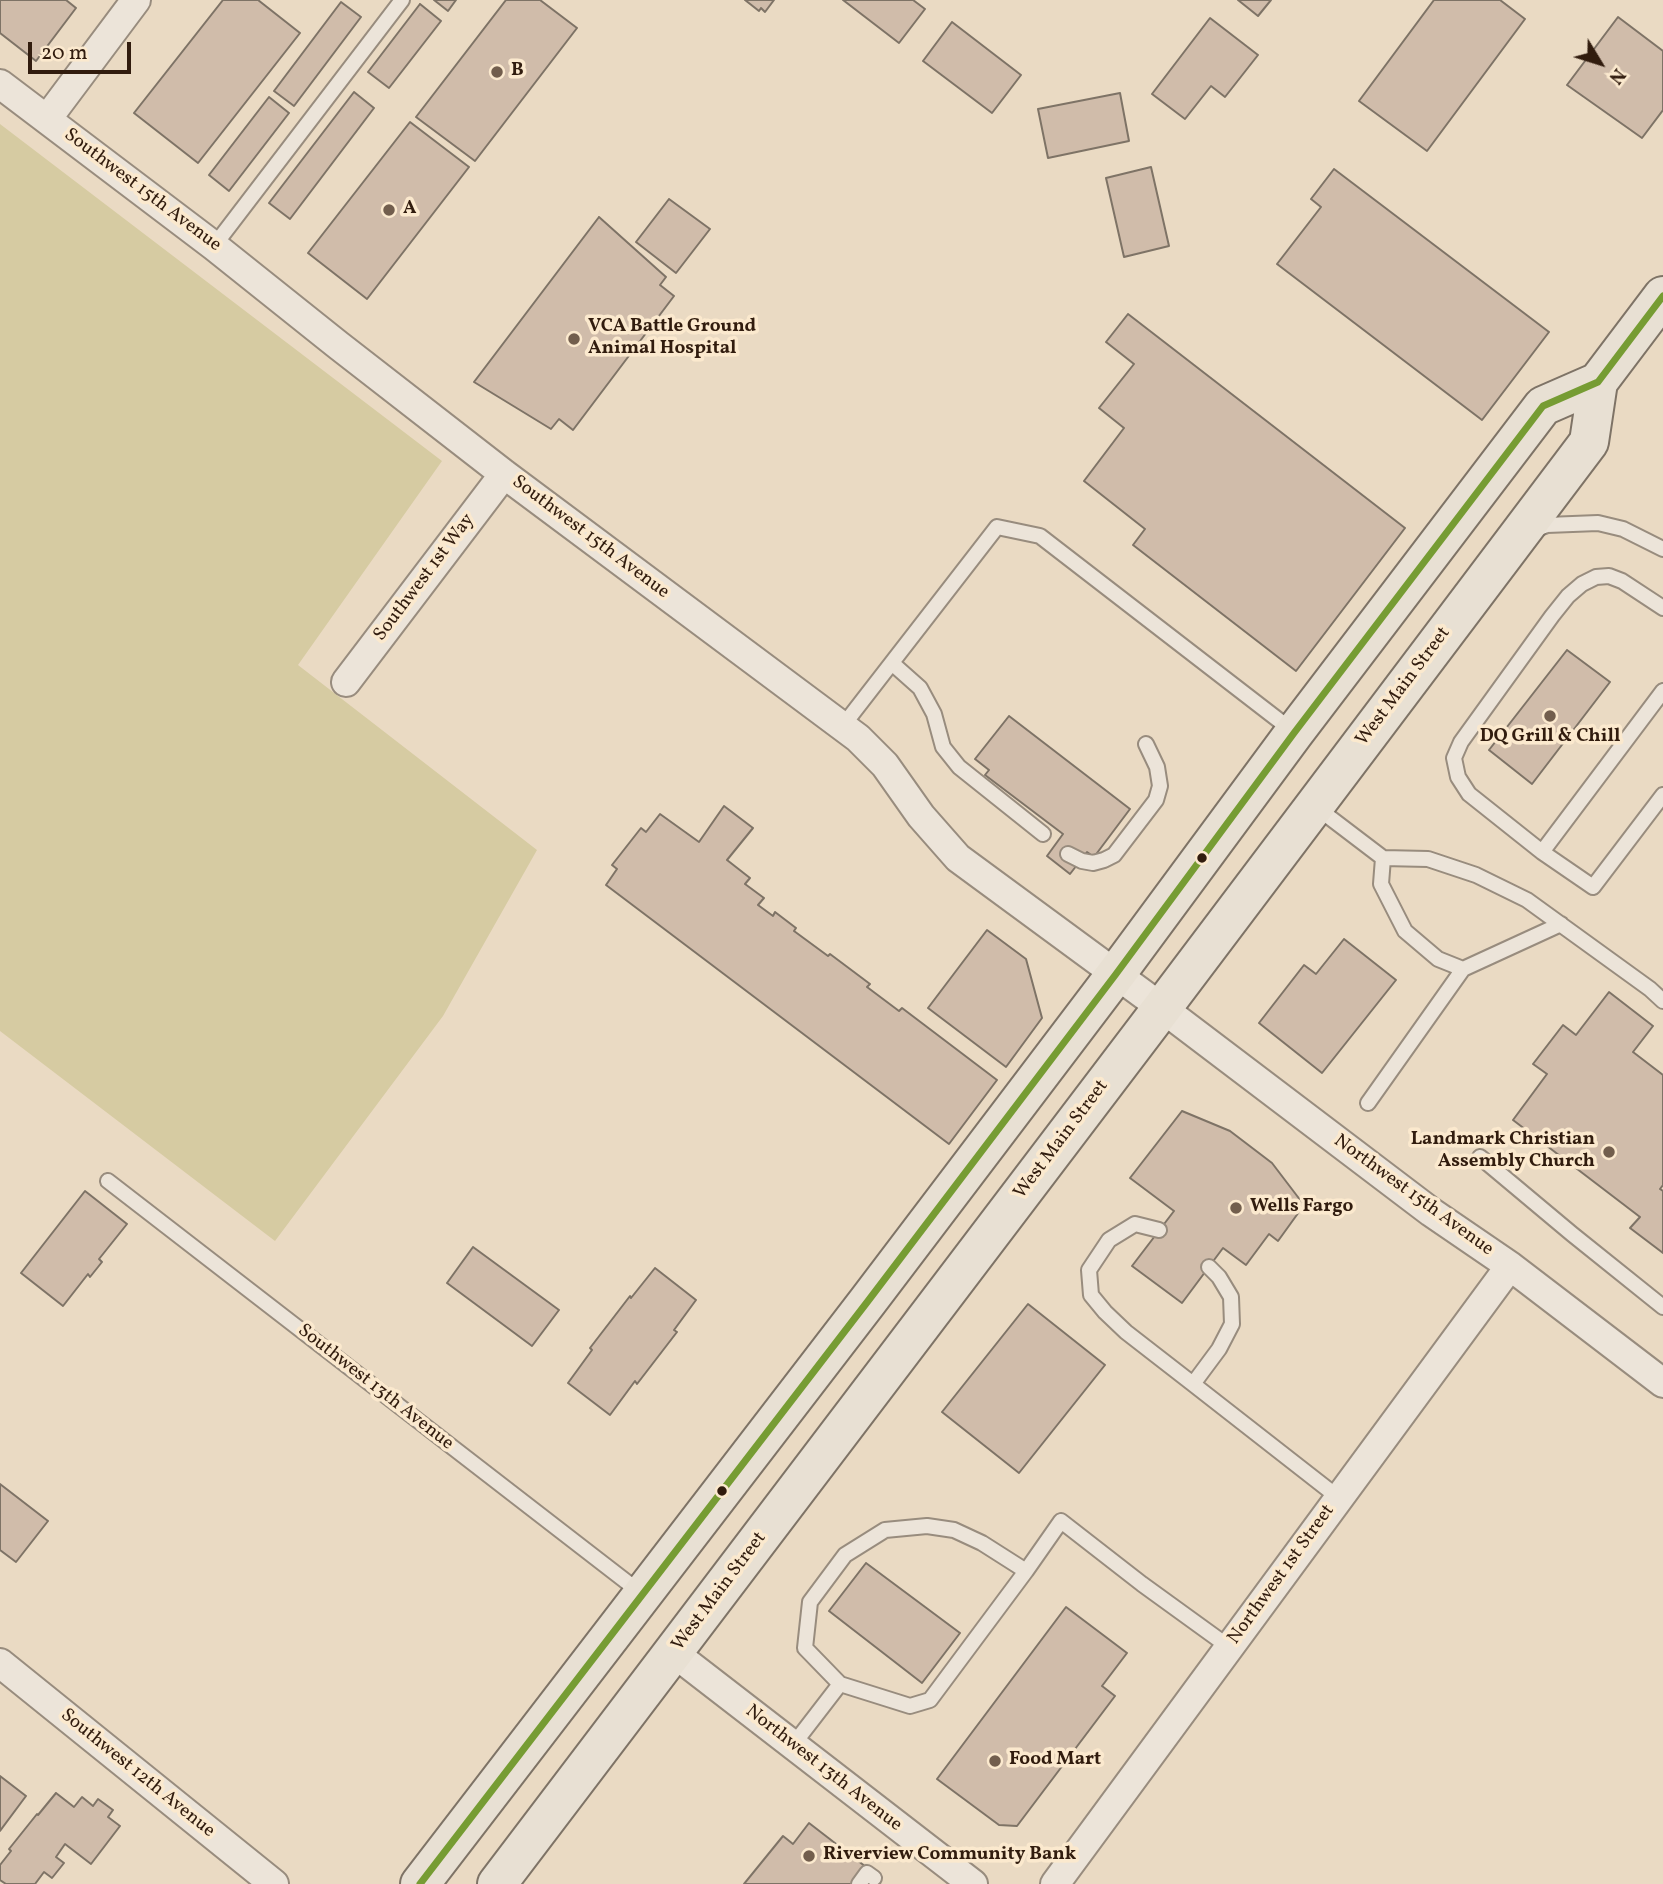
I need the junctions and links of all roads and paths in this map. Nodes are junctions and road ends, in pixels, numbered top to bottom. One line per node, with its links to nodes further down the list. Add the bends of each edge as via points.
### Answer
1 (136, 0): 4 (street)
2 (402, 0): 5 (lane)
3 (0, 84): 4 (street, Southwest 15th Avenue)
4 (47, 119): 5 (street, Southwest 15th Avenue)
5 (214, 246): 8 (street, Southwest 15th Avenue)
6 (1663, 296): 7 (highway, West Main Street)
7 (1598, 383): 9 (highway, West Main Street, via 1588,442); 16 (highway, via 1542,406)
8 (503, 474): 13 (street, Southwest 1st Way); 15 (street, Southwest 15th Avenue)
9 (1519, 535): 10 (lane, via 1547,525 1598,523 1623,529); 19 (highway, West Main Street)
10 (1663, 549)
11 (1663, 608): 21 (lane, via 1609,576 1582,583 1552,616 1461,742 1454,758 1458,777 1469,794)
12 (892, 664): 15 (lane); 16 (lane, via 998,527 1040,536); 20 (lane, via 920,688 934,714 943,747 959,767)
13 (346, 682)
14 (1663, 691): 21 (lane)
15 (842, 727): 26 (street, Southwest 15th Avenue, via 885,765 958,858)
16 (1294, 733): 26 (highway)
17 (1146, 744): 22 (lane, via 1157,767 1160,786 1156,800 1114,855 1093,863)
18 (1663, 795): 21 (lane, via 1593,887)
19 (1314, 806): 23 (lane); 28 (highway, West Main Street)
20 (1043, 834)
21 (1542, 852)
22 (1068, 854)
23 (1383, 858): 24 (lane, via 1428,859 1476,875 1527,900); 25 (lane, via 1381,884 1405,931 1438,959)
24 (1561, 924): 25 (lane); 27 (lane)
25 (1463, 969): 29 (lane)
26 (1116, 974): 28 (street, Southwest 15th Avenue); 40 (highway)
27 (1663, 1001)
28 (1162, 1008): 33 (street, Northwest 15th Avenue); 42 (highway, West Main Street)
29 (1368, 1103)
30 (1480, 1157): 35 (lane)
31 (108, 1181): 40 (lane, Southwest 13th Avenue)
32 (1159, 1230): 37 (lane, via 1135,1224 1109,1240 1089,1270 1091,1295 1126,1332)
33 (1510, 1266): 36 (street, Northwest 15th Avenue); 38 (street, Northwest 1st Street)
34 (1209, 1267): 37 (lane, via 1231,1297 1232,1324)
35 (1663, 1307)
36 (1663, 1383)
37 (1193, 1384): 38 (lane)
38 (1339, 1498): 41 (street, Northwest 1st Street)
39 (1026, 1571): 41 (lane, via 1061,1521); 44 (lane, via 930,1700 910,1706); 44 (lane, via 954,1530 927,1526 885,1530 845,1555 810,1602 805,1648)
40 (642, 1594): 48 (highway)
41 (1229, 1647): 52 (street, Northwest 1st Street)
42 (674, 1653): 45 (street, Northwest 13th Avenue); 49 (highway, West Main Street)
43 (0, 1663): 47 (street, Southwest 12th Avenue)
44 (839, 1684): 45 (lane)
45 (793, 1745): 51 (street, Northwest 13th Avenue)
46 (877, 1881): 50 (lane, via 867,1873)
47 (274, 1884)
48 (420, 1884)
49 (497, 1884)
50 (859, 1884)
51 (973, 1884)
52 (1055, 1884)

